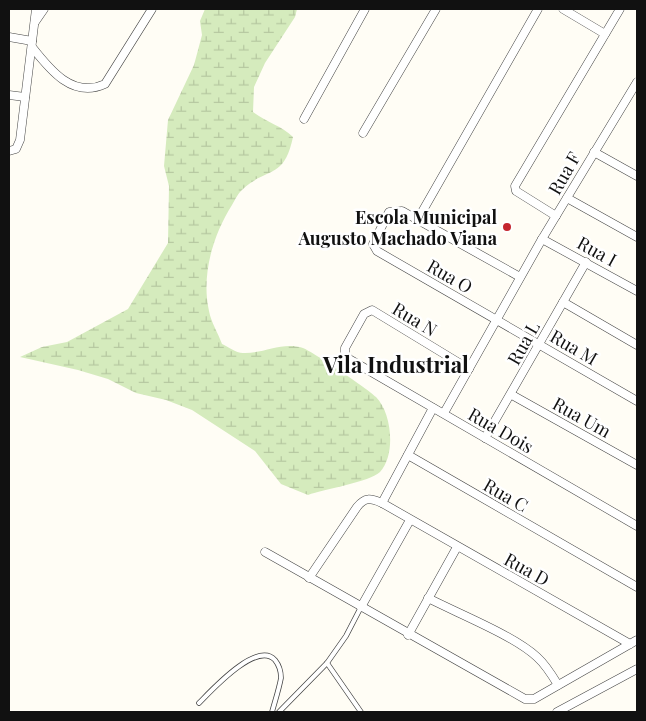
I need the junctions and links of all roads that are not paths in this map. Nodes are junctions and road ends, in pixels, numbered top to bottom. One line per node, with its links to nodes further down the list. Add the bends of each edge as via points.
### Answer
1 (36, 9): 9 (street)
2 (44, 9): 9 (street)
3 (152, 9): 12 (street, via 105,84 96,88 84,88 60,80)
4 (365, 9): 16 (street)
5 (436, 9): 17 (street)
6 (538, 9): 23 (street)
7 (563, 9): 10 (street)
8 (620, 9): 10 (street)
9 (34, 23): 12 (street)
10 (605, 34): 22 (street, via 515,186 516,191)
11 (9, 37): 12 (street)
12 (32, 44): 15 (street)
13 (636, 83): 19 (street, Rua F)
14 (9, 95): 15 (street)
15 (25, 97): 18 (street, via 19,144)
16 (304, 118)
17 (363, 133)
18 (9, 151)
19 (594, 152): 20 (street); 21 (street, Rua F)
20 (637, 176)
21 (568, 198): 22 (street, Rua F); 24 (street)
22 (556, 216): 25 (street, Rua F)
23 (418, 219): 27 (street); 30 (street, Rua O, via 402,211 389,212 374,238 374,248)
24 (637, 237)
25 (542, 239): 26 (street, Rua I); 27 (street, Rua F)
26 (586, 262): 28 (street, Rua I); 29 (street, Rua L)
27 (520, 277): 30 (street, Rua F)
28 (637, 291)
29 (563, 302): 31 (street, Rua L); 32 (street)
30 (496, 320): 31 (street, Rua M); 34 (street, Rua F)
31 (539, 344): 35 (street, Rua L); 36 (street, Rua M)
32 (637, 345)
33 (349, 359): 34 (street, Rua N, via 345,348 364,314 372,310); 37 (street, Rua Dois)
34 (469, 369): 38 (street, Rua F)
35 (512, 395): 39 (street, Rua L); 41 (street, Rua Um)
36 (637, 401)
37 (433, 408): 38 (street, Rua Dois); 40 (street)
38 (444, 414): 39 (street, Rua Dois)
39 (485, 438): 44 (street, Rua Dois)
40 (408, 455): 42 (street); 48 (street, Rua C)
41 (637, 465)
42 (382, 503): 43 (street, Rua D); 47 (street, via 370,498 363,500)
43 (410, 520): 45 (street, Rua D); 50 (street)
44 (637, 526)
45 (457, 547): 49 (street); 52 (street, Rua D)
46 (265, 552): 47 (street)
47 (309, 578): 50 (street)
48 (637, 587)
49 (428, 598): 51 (street); 55 (street, via 530,652 542,662)
50 (361, 607): 51 (street); 53 (lane, via 346,636)
51 (408, 635): 55 (street, via 520,698 534,699)
52 (634, 642): 55 (street)
53 (326, 663): 58 (lane); 59 (lane)
54 (637, 669): 60 (street)
55 (558, 685)
56 (199, 703): 57 (lane, via 244,663 266,655 276,662 281,678)
57 (272, 712)
58 (279, 712)
59 (361, 712)
60 (557, 712)

